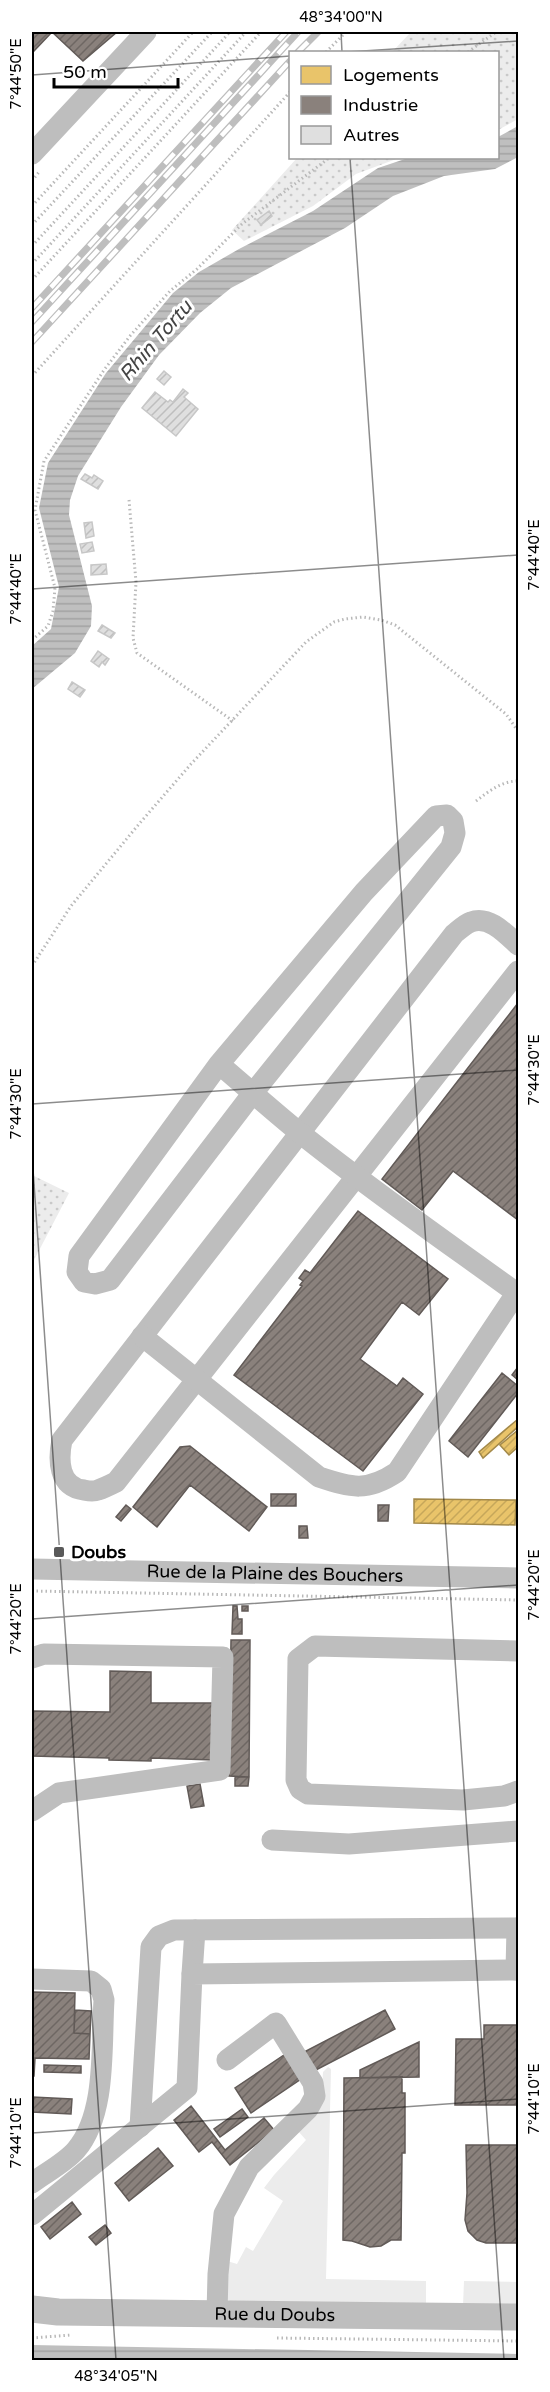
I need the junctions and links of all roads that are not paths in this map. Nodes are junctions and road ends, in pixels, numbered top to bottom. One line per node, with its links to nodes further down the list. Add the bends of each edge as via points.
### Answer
1 (146, 32): 2 (street)
2 (32, 154)
3 (519, 945): 7 (street, via 494,924 483,921 471,922 454,934)
4 (519, 970): 8 (street)
5 (219, 1065): 6 (street); 6 (street, via 79,1256 77,1272 84,1282 110,1280); 6 (street, via 364,892 436,816 447,815 453,821 455,833 451,847)
6 (253, 1093): 7 (street)
7 (300, 1133): 8 (street); 10 (street)
8 (356, 1176): 9 (street); 11 (street)
9 (519, 1295): 11 (street, via 511,1301 397,1472 380,1483 344,1485 319,1477)
10 (142, 1336): 11 (street); 11 (street, via 62,1440 58,1457 66,1481 78,1489 96,1491 116,1482)
11 (197, 1379)
12 (32, 1569): 13 (street, Rue de la Plaine des Bouchers)
13 (519, 1578)
14 (519, 1651): 16 (street, via 315,1646 298,1659 296,1780 308,1794 464,1800)
15 (32, 1658): 17 (street, via 44,1654 223,1657 220,1770 59,1793)
16 (519, 1791)
17 (32, 1811)
18 (519, 1831): 19 (street, via 349,1844)
19 (273, 1840)
20 (518, 1928): 21 (street); 22 (street)
21 (195, 1930): 23 (street); 26 (street, via 174,1930 159,1936 151,1947)
22 (518, 1970): 23 (street)
23 (192, 1974): 26 (street, via 187,2088)
24 (32, 1979): 27 (street, via 91,1981 101,1989 104,2000 98,2105 89,2132 75,2152)
25 (227, 2060): 30 (street, via 276,2023 313,2083 315,2096 308,2109 249,2167 224,2214)
26 (140, 2127): 28 (street)
27 (32, 2183)
28 (32, 2216)
29 (32, 2309): 30 (main road, Rue du Doubs)
30 (217, 2314): 31 (main road, Rue du Doubs)
31 (519, 2317)

